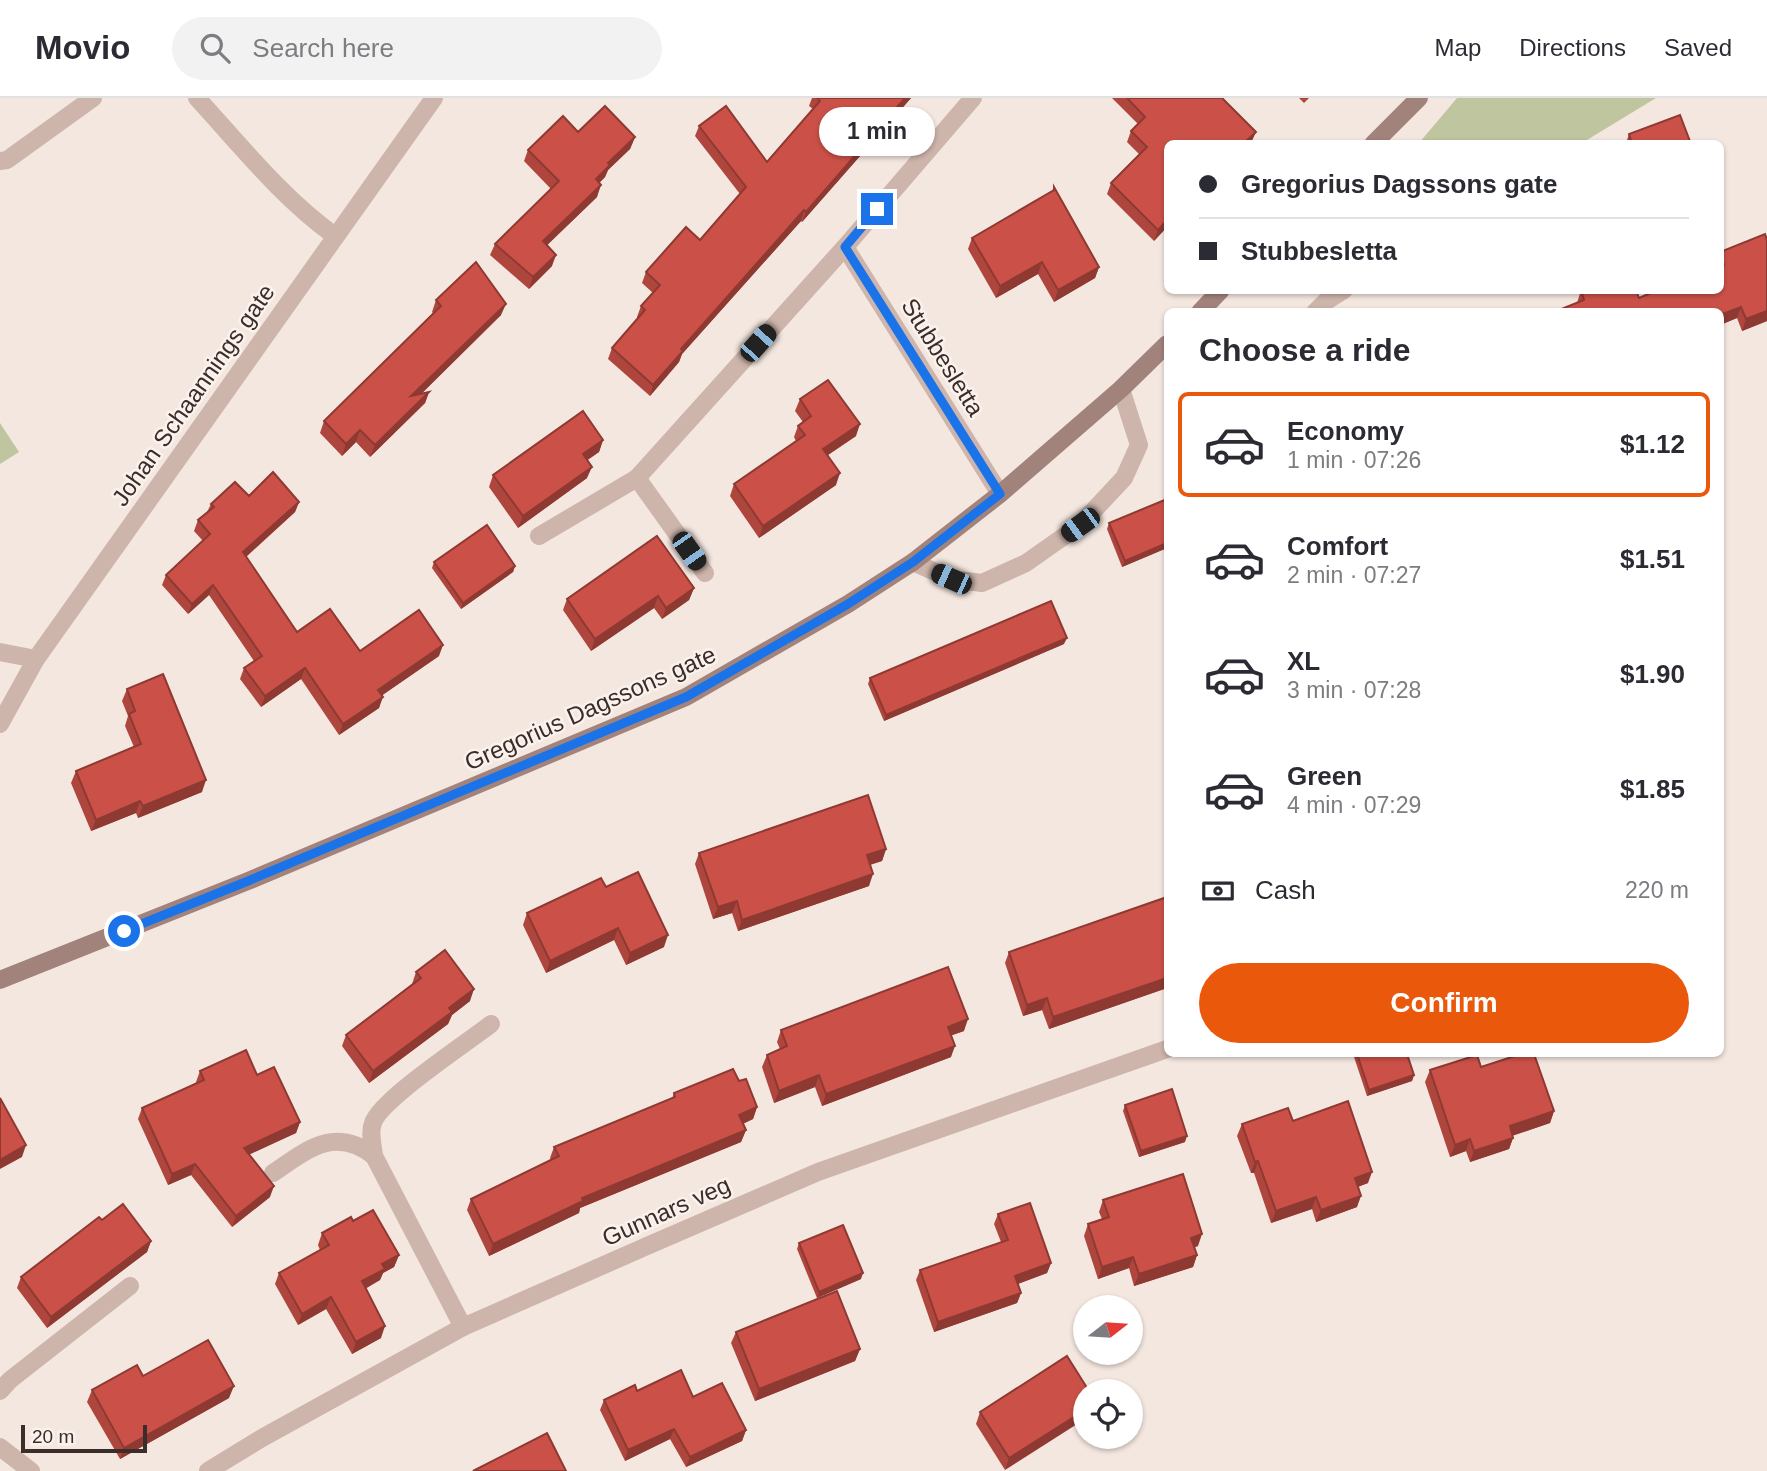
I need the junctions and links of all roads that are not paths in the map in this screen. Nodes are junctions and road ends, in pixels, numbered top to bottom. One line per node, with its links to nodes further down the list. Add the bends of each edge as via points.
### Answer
1 (93, 98): 7 (street)
2 (197, 98): 8 (street, via 289,199)
3 (434, 98): 8 (street, Johan Schaannings gate)
4 (973, 98): 9 (street)
5 (1419, 98): 6 (street)
6 (1377, 140)
7 (0, 161)
8 (335, 236): 22 (street, Johan Schaannings gate)
9 (845, 247): 16 (street); 17 (street, Stubbesletta)
10 (1218, 294): 12 (street)
11 (1338, 294): 13 (street)
12 (1204, 308)
13 (1319, 308)
14 (1164, 347): 15 (street, Gregorius Dagssons gate)
15 (1121, 389): 17 (street, Gregorius Dagssons gate); 19 (street, via 1139,446 1124,478 1080,525 1026,563 982,583 951,579)
16 (637, 478): 18 (street); 20 (street)
17 (1000, 494): 19 (street, Gregorius Dagssons gate)
18 (539, 536)
19 (913, 562): 24 (street, Gregorius Dagssons gate, via 686,697)
20 (705, 573)
21 (0, 652): 22 (street)
22 (36, 659): 23 (street, Johan Schaannings gate)
23 (0, 724)
24 (0, 980)
25 (491, 1024): 27 (street, via 387,1103 373,1122)
26 (1164, 1050): 30 (street, Gunnars veg, via 818,1171)
27 (374, 1156): 28 (street, via 358,1144 334,1142 307,1149); 30 (street)
28 (273, 1173)
29 (130, 1286): 31 (street)
30 (463, 1327): 34 (street, Gunnars veg)
31 (0, 1391)
32 (0, 1447): 33 (street)
33 (31, 1471)
34 (208, 1471)

